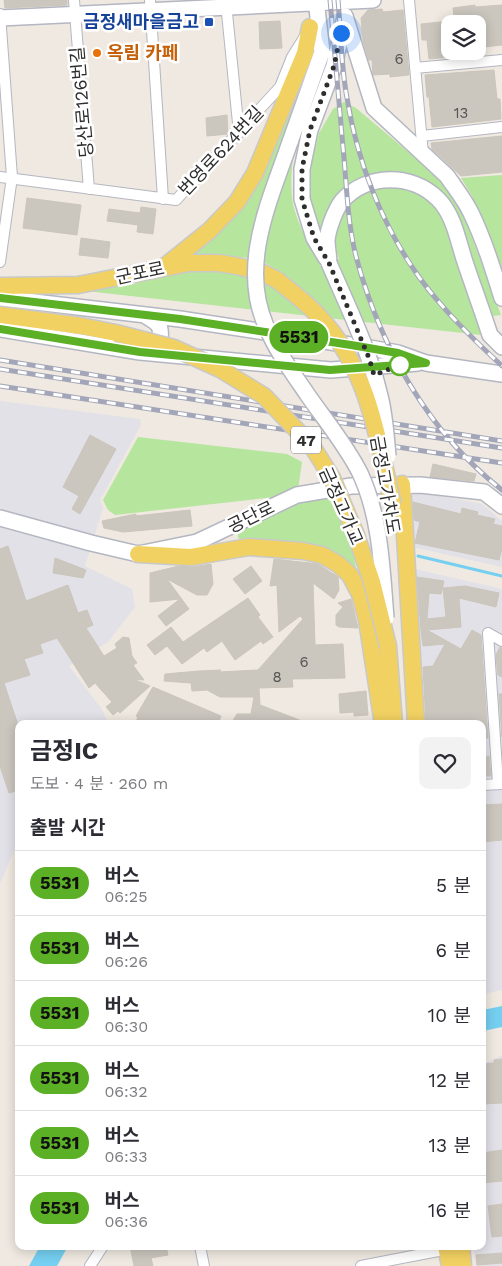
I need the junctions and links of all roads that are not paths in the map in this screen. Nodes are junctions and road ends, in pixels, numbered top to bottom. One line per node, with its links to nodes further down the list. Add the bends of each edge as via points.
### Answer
1 (373, 0): 6 (street)
2 (409, 0): 12 (street)
3 (316, 2): 4 (street); 6 (street); 10 (street); 41 (street, bridge, via 322,52 262,223 256,261 256,290 265,324 279,351 360,474 380,540)
4 (226, 3): 5 (street); 14 (street)
5 (151, 5): 7 (street); 20 (street)
6 (346, 6): 16 (street, via 374,108); 22 (street, via 334,66 310,130 302,169 302,199 314,238)
7 (74, 7): 9 (street); 19 (street, 당산로126번길)
8 (0, 14): 9 (street)
9 (0, 18): 18 (street)
10 (310, 27): 14 (street, 번영로624번길, via 292,57 280,87); 23 (main road, via 305,53 255,173 237,202 209,231)
11 (502, 60): 12 (street)
12 (415, 68): 15 (street)
13 (502, 127): 15 (street)
14 (239, 134): 20 (street, 번영로624번길, via 176,200)
15 (422, 136): 16 (street)
16 (423, 154): 27 (street, via 447,176 470,212 485,245)
17 (0, 177): 18 (street, 번영로624번길)
18 (12, 177): 19 (street, 번영로624번길); 21 (street)
19 (89, 189): 20 (street, 번영로624번길)
20 (163, 199)
21 (0, 262)
22 (329, 263): 31 (street, via 327,239 342,202 358,188 378,180 394,179 416,184 437,199 450,216 490,335); 36 (street, bridge, via 369,358 379,392 384,412)
23 (164, 267): 24 (main road, 군포로, via 219,263 261,272); 25 (main road, 군포로, via 78,285)
24 (277, 280): 36 (main road, 금정고가차도, bridge, via 324,321 346,352 371,409)
25 (0, 286)
26 (0, 298): 29 (street, 군포로)
27 (502, 298)
28 (0, 315): 41 (main road, 금정고가교 / 47, bridge, via 81,326 174,348 220,369 264,396 312,446 332,478 372,582)
29 (146, 316): 32 (street, via 157,322 161,330 160,340 152,348); 33 (street, 군포로, via 370,348)
30 (0, 329): 32 (street, 군포로)
31 (502, 347)
32 (140, 352): 33 (street, 군포로, via 330,370)
33 (426, 363): 34 (street, 군포로)
34 (502, 374)
35 (402, 484): 37 (street, 공단로, via 484,492); 39 (street, 공단로, via 351,486 296,495 197,542); 45 (main road)
36 (393, 505): 44 (main road, 금정고가차도)
37 (502, 506)
38 (0, 518): 39 (street, 공단로)
39 (138, 554): 42 (main road, via 192,557 249,547 304,551 322,555 338,564 350,575 360,594)
40 (502, 641): 46 (street, via 488,633)
41 (388, 646): 43 (main road, 47)
42 (382, 720)
43 (394, 720)
44 (409, 720)
45 (416, 720)
46 (500, 784): 47 (street)
47 (486, 785)
48 (100, 1250): 53 (street)
49 (201, 1250): 54 (street)
50 (454, 1250): 57 (main road)
51 (461, 1250): 58 (main road)
52 (441, 1252): 55 (street); 56 (main road)
53 (90, 1266)
54 (204, 1266)
55 (361, 1266)
56 (450, 1266)
57 (454, 1266)
58 (463, 1266)

